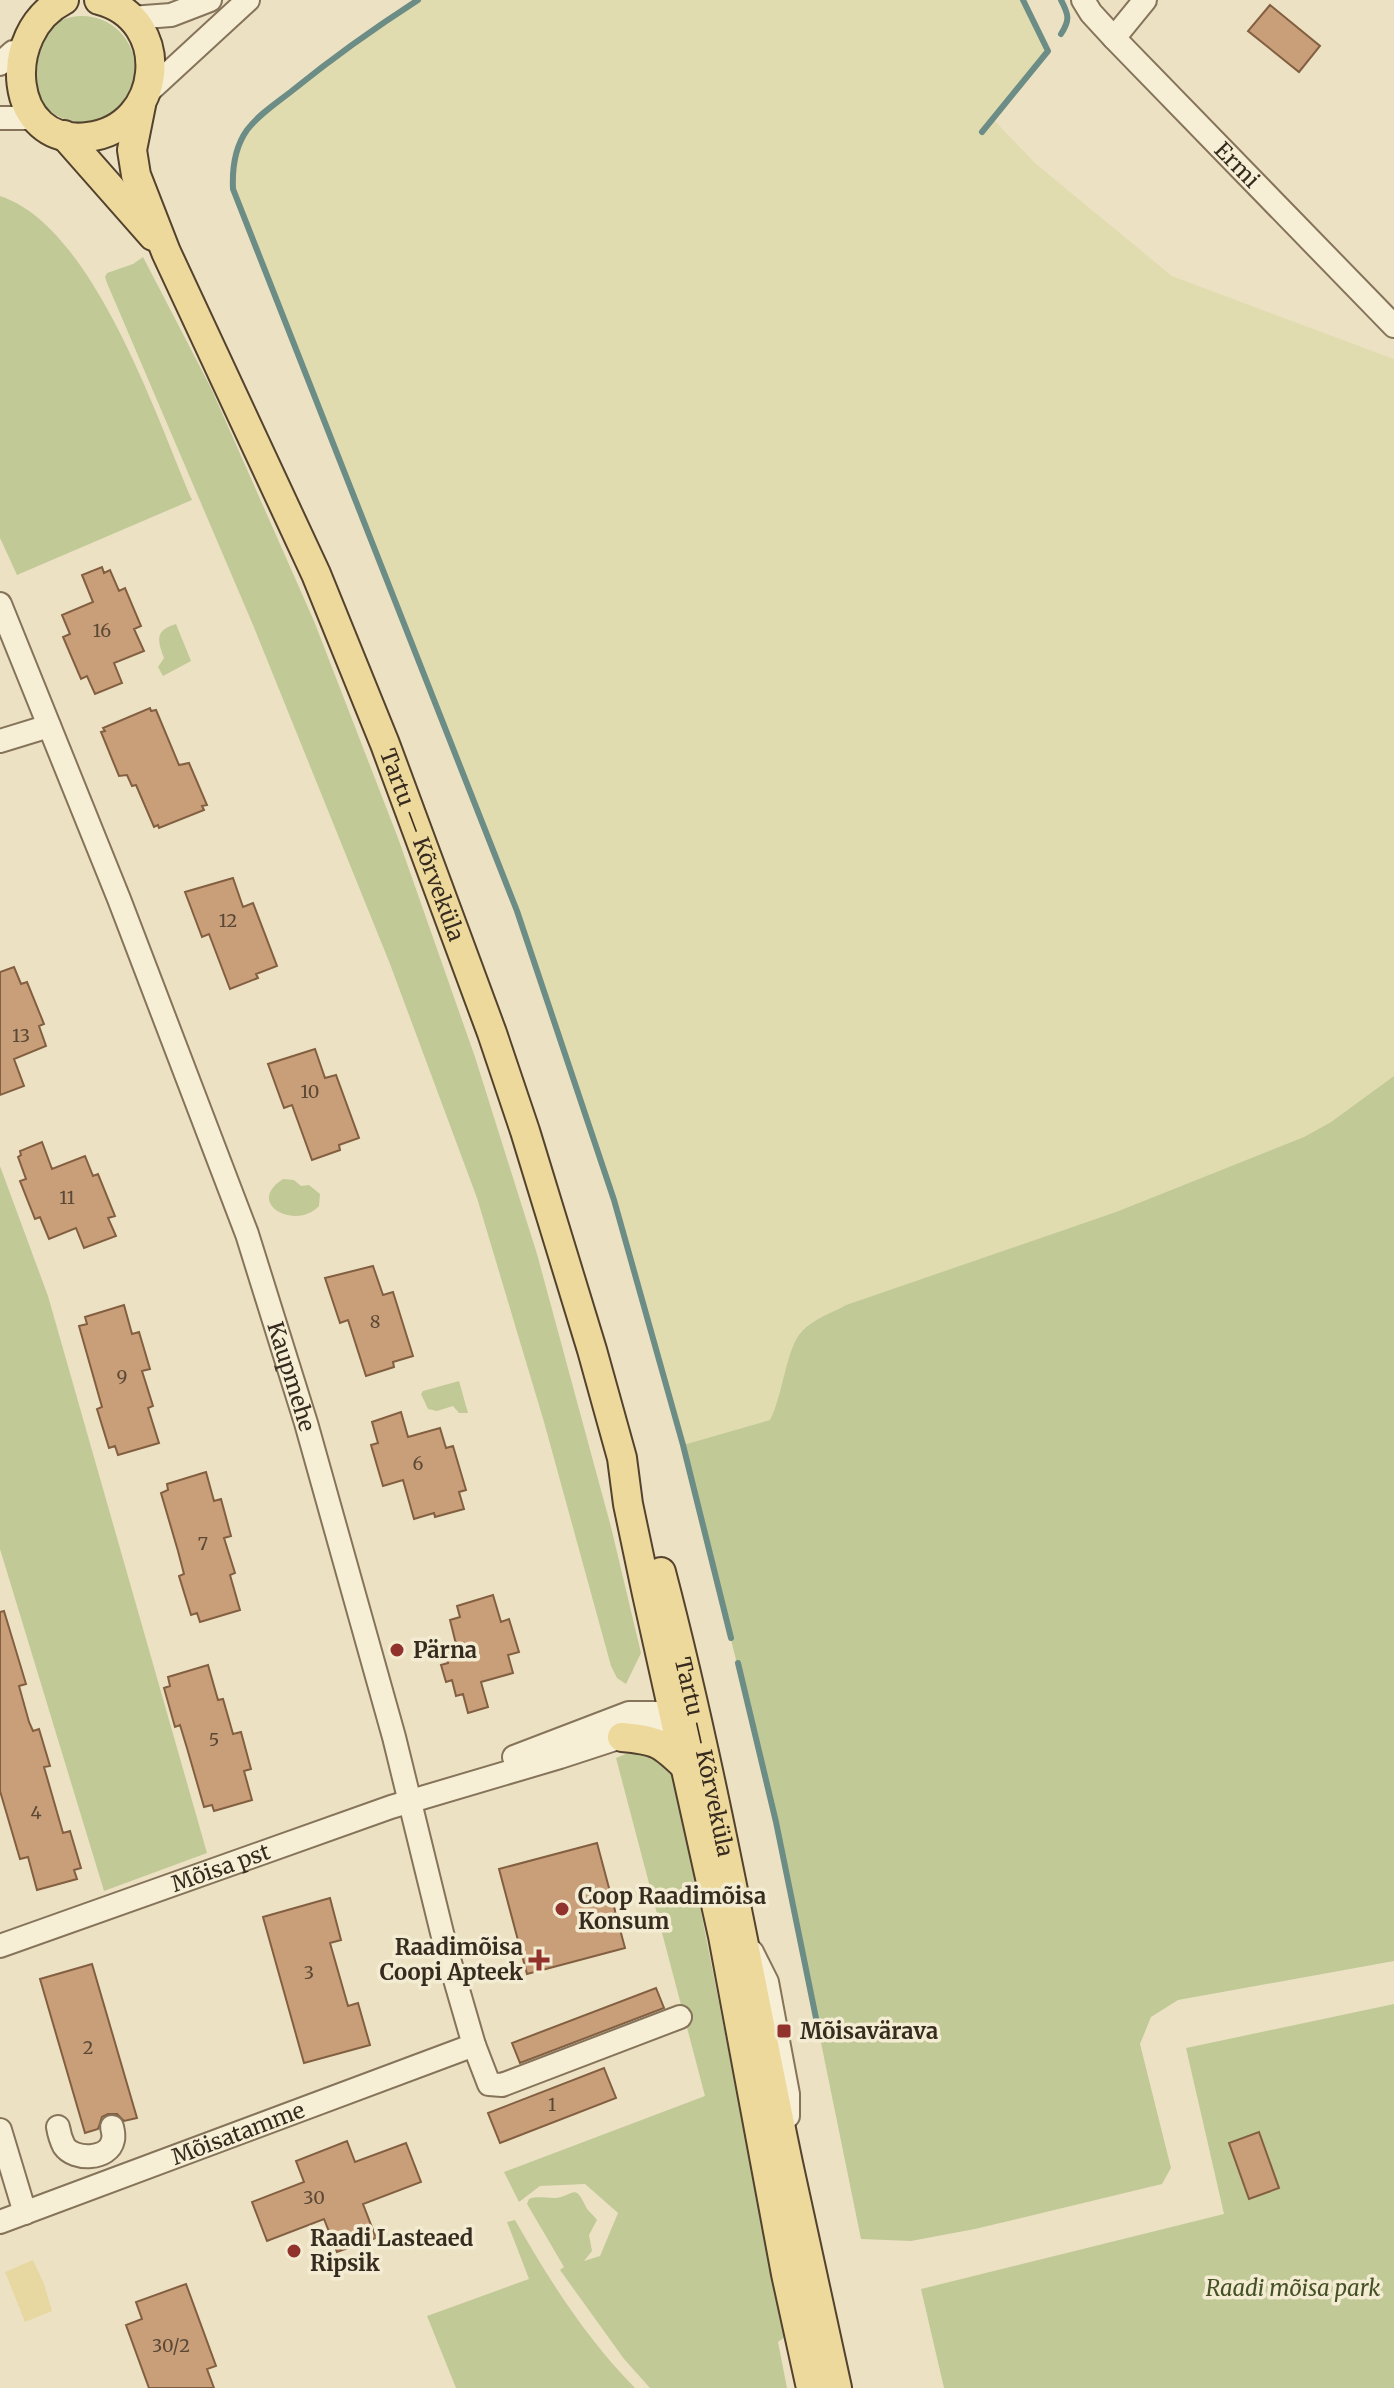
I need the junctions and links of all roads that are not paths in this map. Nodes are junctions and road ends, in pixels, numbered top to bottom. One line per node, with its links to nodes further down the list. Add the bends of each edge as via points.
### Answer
1 (64, 0): 7 (main road)
2 (102, 0): 8 (main road)
3 (210, 0): 8 (street, via 171,15)
4 (248, 0): 11 (street)
5 (1083, 0): 9 (street, Ermi)
6 (1145, 0): 9 (street)
7 (33, 9): 10 (main road)
8 (131, 18): 11 (main road, Tartu — Kõrveküla, via 150,53)
9 (1114, 38): 16 (street, Ermi)
10 (6, 58): 13 (main road, via 14,88)
11 (144, 99): 14 (main road, via 126,121 107,133); 15 (main road, Tartu — Kõrveküla, via 132,150 136,175)
12 (0, 118): 13 (street)
13 (33, 118): 14 (main road)
14 (64, 135): 15 (main road, Tartu — Kõrveküla)
15 (166, 252): 21 (main road, Tartu — Kõrveküla, via 316,574 428,857 525,1131 622,1458 643,1579)
16 (1394, 326)
17 (0, 604): 18 (street, Kaupmehe)
18 (49, 726): 19 (street); 20 (street, Kaupmehe, via 247,1234)
19 (0, 741)
20 (352, 1590): 22 (street, Kaupmehe); 22 (street, via 349,1629 367,1695)
21 (685, 1711): 23 (street, Mõisa pst); 24 (main road, Tartu — Kõrveküla); 25 (street, Mõisa pst, via 629,1713); 38 (main road, Tartu — Kõrveküla, via 744,1935)
22 (394, 1737): 26 (street, Kaupmehe)
23 (622, 1737): 24 (main road, via 653,1740); 25 (street, Mõisa pst)
24 (686, 1767): 35 (main road, Tartu — Kõrveküla)
25 (440, 1791): 26 (street, Mõisa pst)
26 (410, 1802): 27 (street, Mõisa pst); 29 (street, Kaupmehe)
27 (0, 1946)
28 (680, 2017): 29 (street, Kaupmehe, via 502,2085 489,2084)
29 (474, 2045): 33 (street, Mõisatamme)
30 (58, 2127): 31 (street, via 64,2145 81,2156 103,2152 113,2140)
31 (112, 2127)
32 (0, 2130): 33 (street)
33 (25, 2213): 34 (street, Mõisatamme)
34 (0, 2222)
35 (801, 2350): 36 (street); 37 (main road, Tartu — Kõrveküla)
36 (804, 2388)
37 (811, 2388)
38 (837, 2388)

